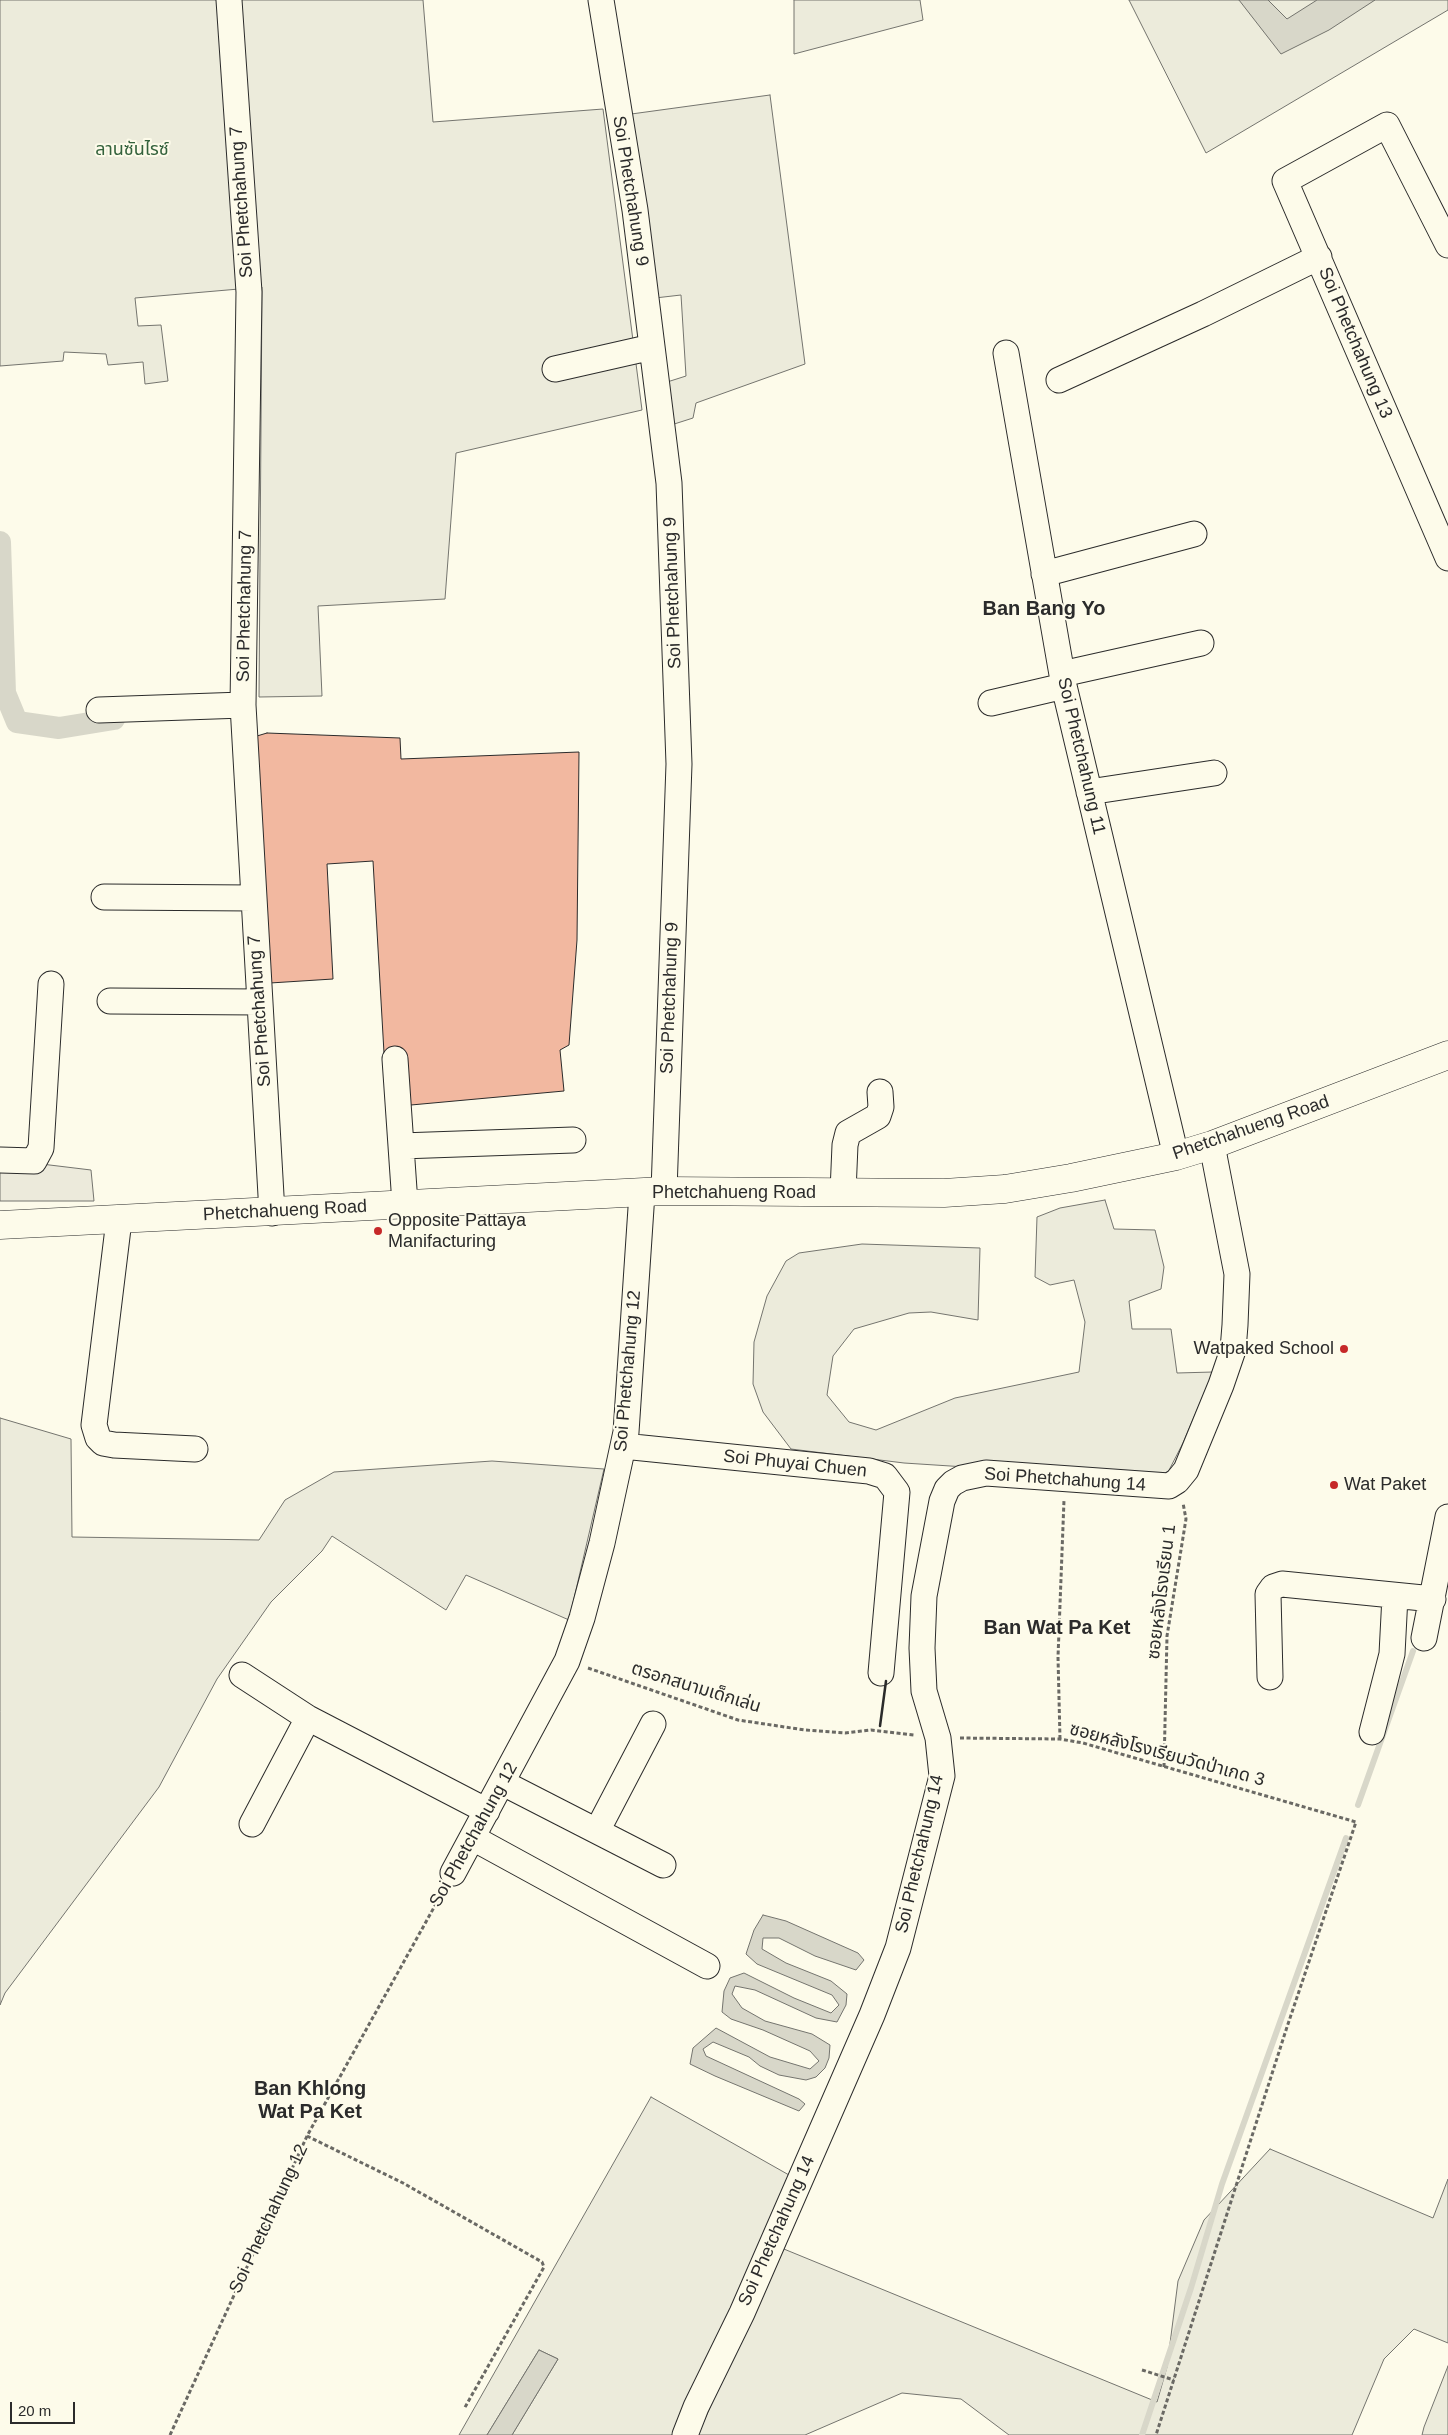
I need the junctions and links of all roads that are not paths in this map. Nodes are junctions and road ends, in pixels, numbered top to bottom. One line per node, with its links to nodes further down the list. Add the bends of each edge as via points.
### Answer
1 (229, 0): 15 (street, Soi Phetchahung 7, via 249,292)
2 (601, 0): 5 (street, Soi Phetchahung 9, via 635,210)
3 (1448, 245): 4 (street, Soi Phetchahung 13, via 1387,125 1285,181)
4 (1319, 257): 8 (street); 10 (street, Soi Phetchahung 13)
5 (652, 347): 7 (street); 32 (street, Soi Phetchahung 9, via 669,483 679,764)
6 (1006, 353): 11 (street, Soi Phetchahung 11)
7 (555, 368)
8 (1059, 380)
9 (1194, 534): 11 (street)
10 (1448, 558)
11 (1044, 574): 13 (street, Soi Phetchahung 11)
12 (1201, 643): 13 (street)
13 (1063, 680): 14 (street); 18 (street, Soi Phetchahung 11)
14 (991, 703)
15 (243, 705): 16 (street); 20 (street, Soi Phetchahung 7)
16 (100, 710)
17 (1214, 773): 18 (street)
18 (1089, 792): 30 (street, Soi Phetchahung 11)
19 (104, 897): 20 (street)
20 (253, 898): 23 (street, Soi Phetchahung 7)
21 (51, 984): 31 (street, via 41,1148 34,1161)
22 (110, 1001): 23 (street)
23 (259, 1002): 35 (street, Soi Phetchahung 7)
24 (1448, 1055): 28 (main road, Phetchahueng Road)
25 (395, 1058): 29 (street)
26 (880, 1092): 33 (street, via 878,1116 848,1133)
27 (573, 1140): 29 (street)
28 (1212, 1145): 30 (main road, Phetchahueng Road); 58 (street, Soi Phetchahung 14, via 1237,1274 1233,1350 1186,1470 1178,1481 1169,1486 1154,1486 986,1473 953,1483 942,1501 924,1596 922,1648 924,1691 938,1738 942,1776 898,1948 742,2313)
29 (401, 1146): 34 (street)
30 (1176, 1156): 33 (main road, Phetchahueng Road, via 1004,1189 944,1193)
31 (0, 1160)
32 (653, 1192): 33 (main road, Phetchahueng Road); 34 (main road, Phetchahueng Road); 38 (street, Soi Phetchahung 12)
33 (843, 1192)
34 (405, 1204): 35 (main road, Phetchahueng Road)
35 (272, 1213): 36 (main road, Phetchahueng Road)
36 (119, 1220): 37 (main road, Phetchahueng Road); 39 (street, via 94,1425 98,1438 114,1446)
37 (0, 1225)
38 (623, 1446): 44 (street, Soi Phuyai Chuen, via 869,1471 885,1476 897,1492); 50 (street, Soi Phetchahung 12, via 602,1543 567,1661)
39 (195, 1449)
40 (1448, 1517): 42 (street)
41 (1395, 1596): 42 (street); 46 (street, via 1282,1584 1273,1587 1268,1594); 49 (street, via 1392,1654)
42 (1433, 1600): 43 (street)
43 (1424, 1638)
44 (881, 1674)
45 (242, 1675): 47 (street)
46 (1270, 1677)
47 (308, 1718): 51 (street); 52 (street)
48 (652, 1724): 53 (street)
49 (1372, 1732)
50 (503, 1782): 51 (street, Soi Phetchahung 12); 53 (street)
51 (488, 1811): 54 (street, Soi Phetchahung 12)
52 (252, 1824)
53 (597, 1831): 55 (street)
54 (472, 1838): 56 (street, Soi Phetchahung 12); 57 (street)
55 (663, 1865)
56 (453, 1873)
57 (707, 1966)
58 (684, 2435)

